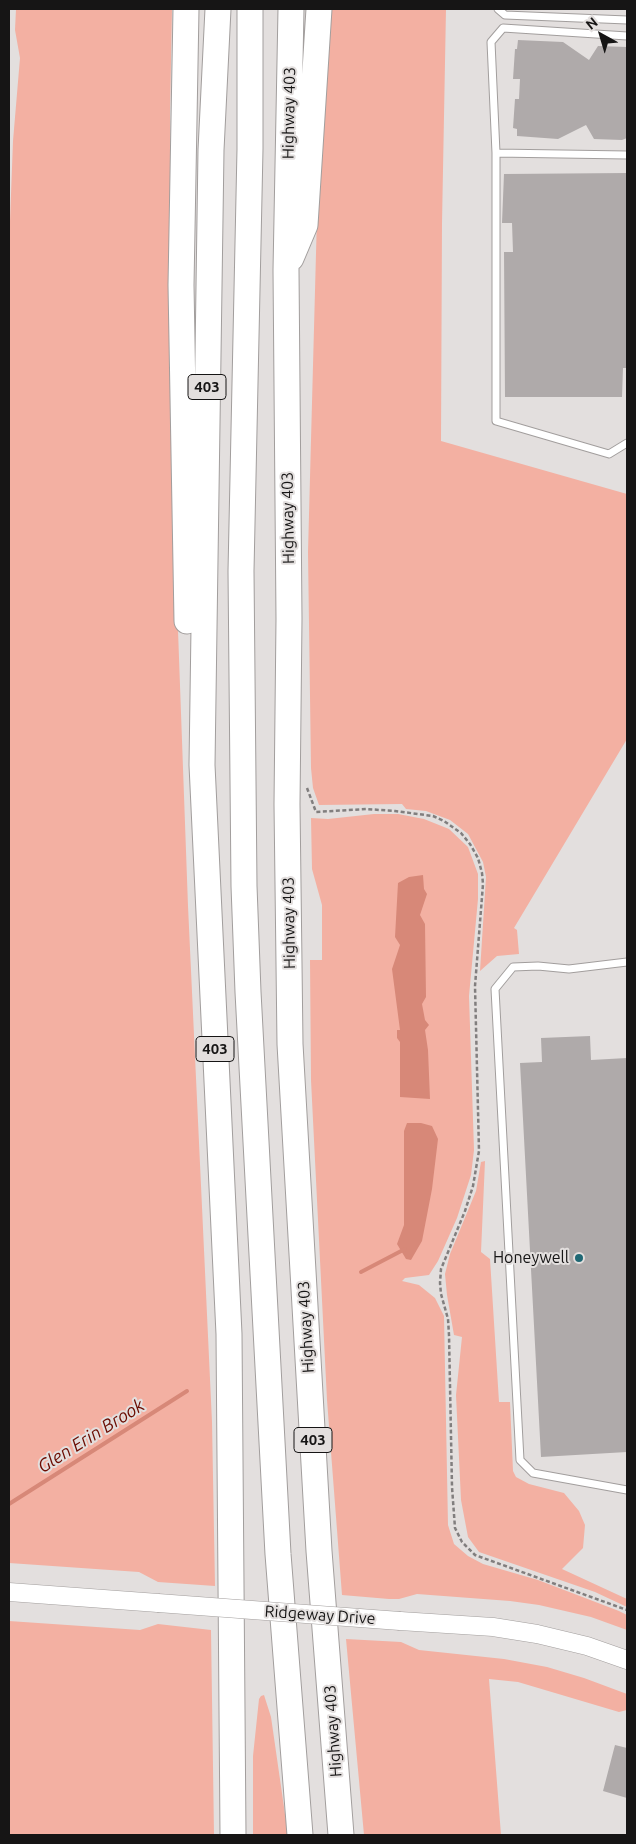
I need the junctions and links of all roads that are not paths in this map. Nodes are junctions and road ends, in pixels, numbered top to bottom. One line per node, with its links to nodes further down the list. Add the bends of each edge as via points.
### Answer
1 (186, 9): 13 (highway, via 181,285 188,680)
2 (218, 9): 13 (highway, 403, via 211,150)
3 (250, 9): 19 (highway, via 241,571 244,886 278,1554)
4 (291, 9): 11 (highway, Highway 403 / 403)
5 (319, 9): 11 (highway, via 304,225)
6 (498, 9): 7 (lane, via 505,16)
7 (627, 20)
8 (627, 36): 9 (lane, via 503,28 491,42)
9 (496, 153): 10 (lane); 12 (lane, via 496,421 609,454)
10 (627, 155)
11 (286, 270): 20 (highway, Highway 403 / 403, via 290,1044 319,1551)
12 (627, 443)
13 (202, 765): 18 (highway, 403, via 229,1334)
14 (627, 962): 15 (lane, via 569,969 513,967 495,989 520,1460 533,1473)
15 (627, 1490)
16 (9, 1592): 17 (street, Ridgeway Drive, bridge, via 492,1627 587,1646)
17 (627, 1660)
18 (233, 1835)
19 (300, 1835)
20 (341, 1835)

